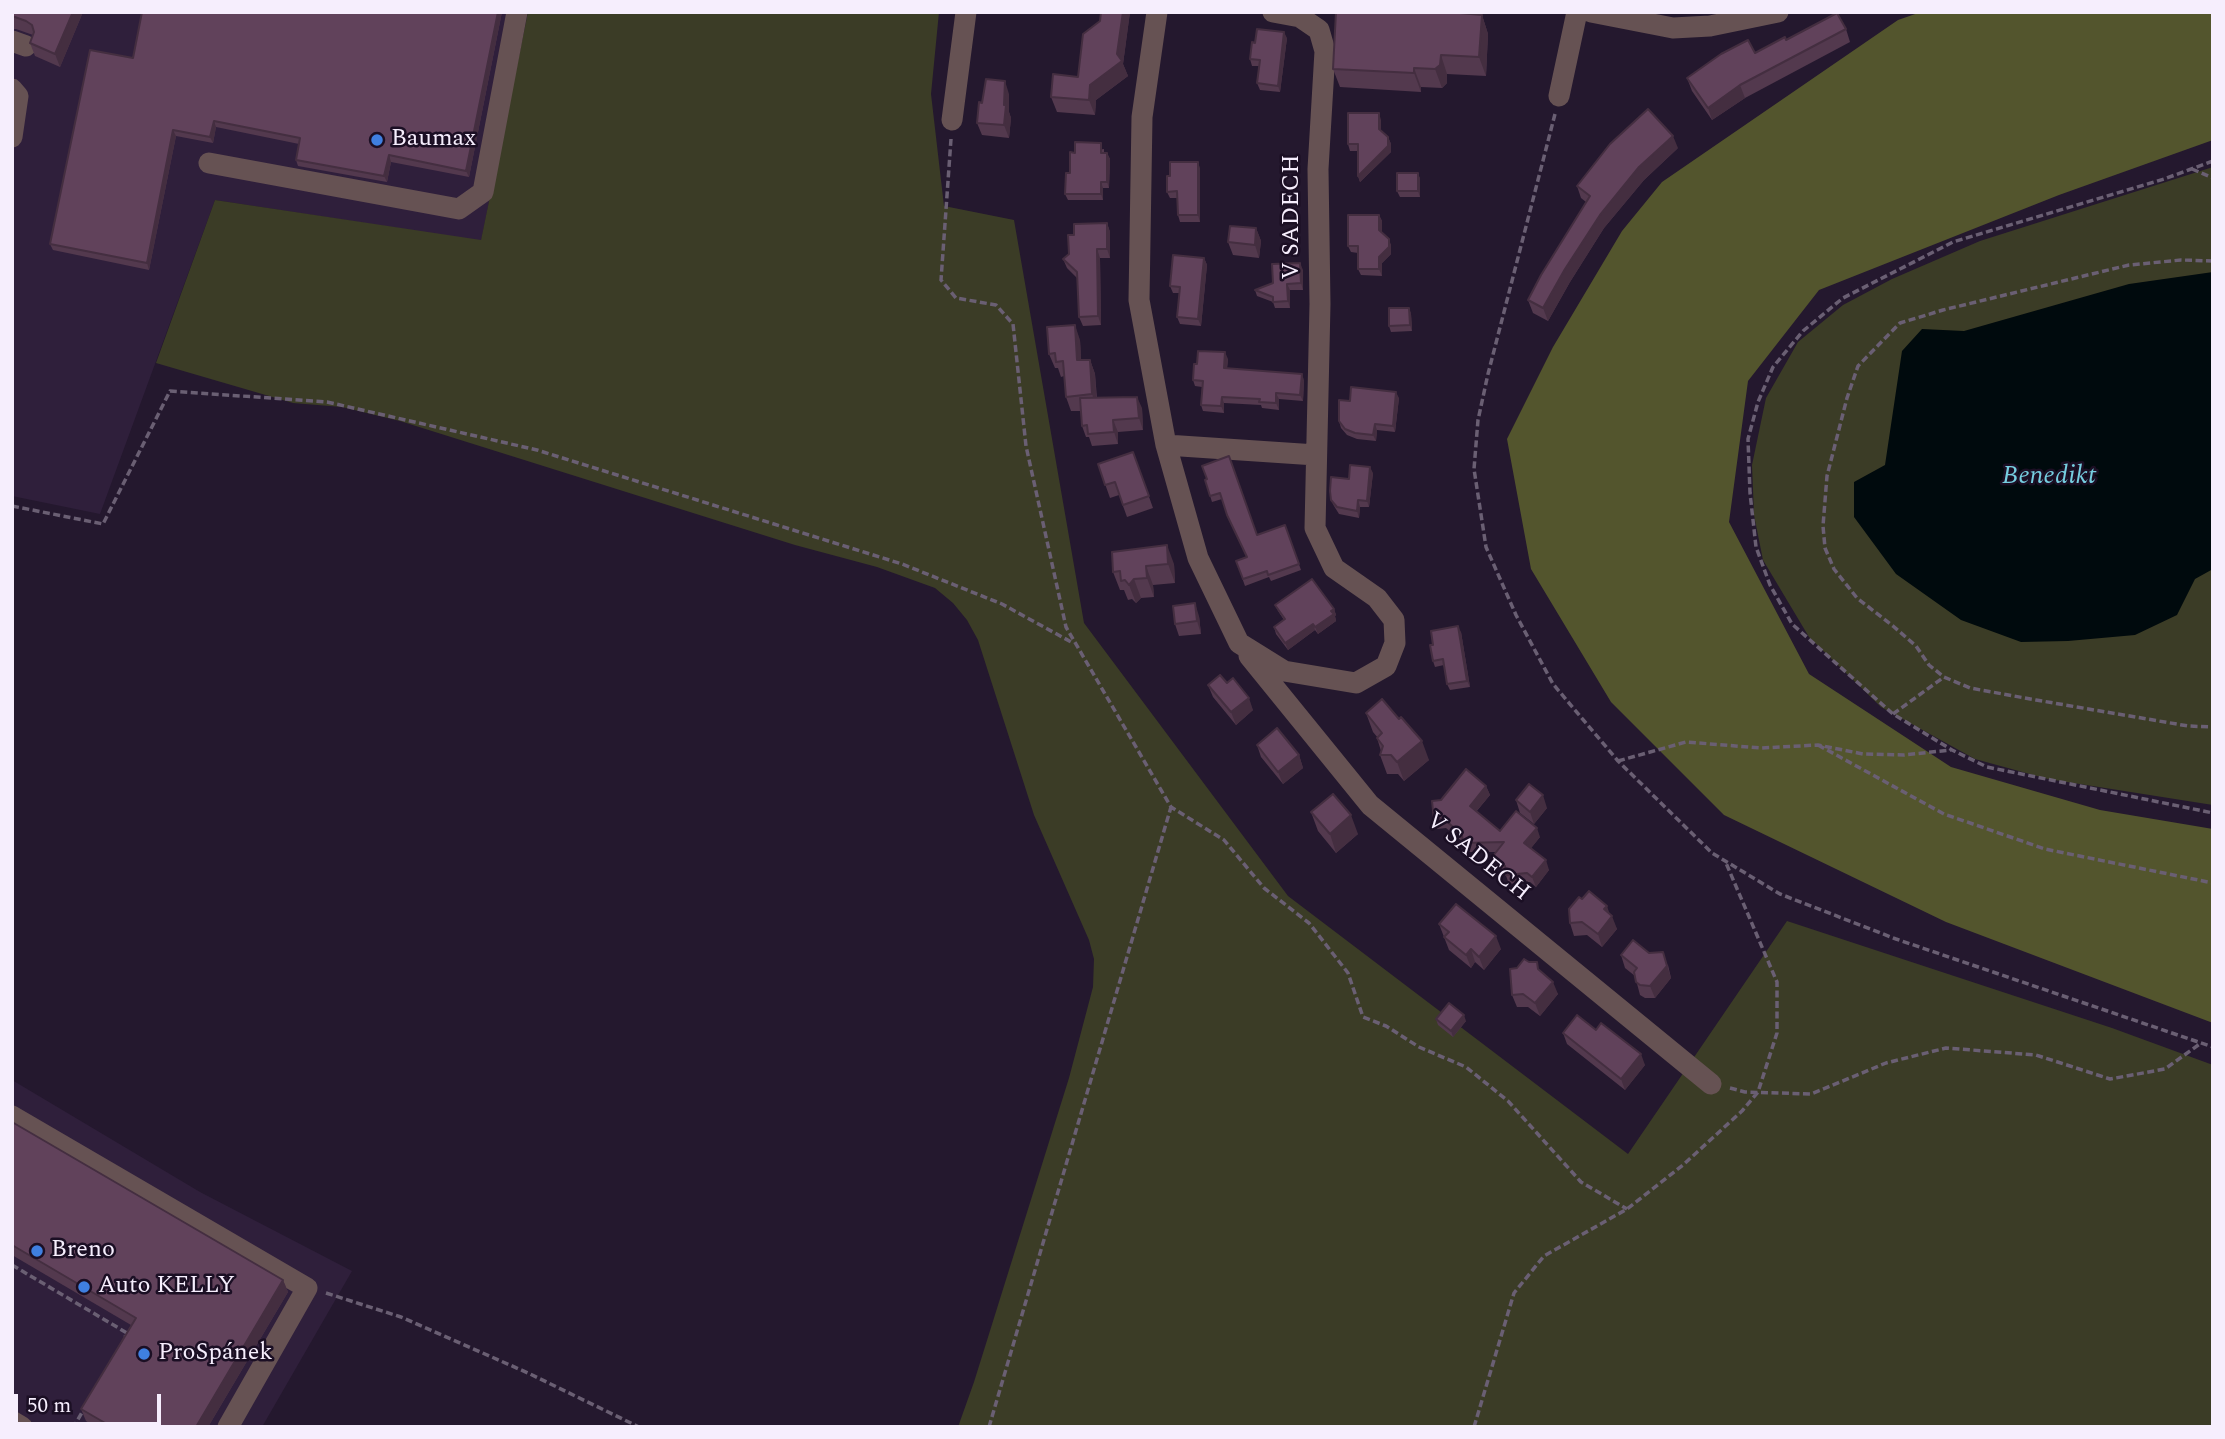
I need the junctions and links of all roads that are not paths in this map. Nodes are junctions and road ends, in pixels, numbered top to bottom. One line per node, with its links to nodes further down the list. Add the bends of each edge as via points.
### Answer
1 (517, 12): 12 (street, via 483,192 459,209)
2 (966, 12): 10 (street)
3 (1157, 12): 13 (street, V SADECH, via 1142,117 1139,300)
4 (1273, 12): 14 (street, V SADECH, via 1300,17 1319,30 1325,51 1318,169)
5 (1577, 12): 9 (street)
6 (1591, 12): 7 (street, via 1673,28 1710,26)
7 (1777, 12)
8 (12, 89): 11 (street, via 18,96)
9 (1559, 96)
10 (953, 120)
11 (12, 137)
12 (209, 163)
13 (1166, 445): 14 (street); 15 (street, V SADECH, via 1198,558)
14 (1316, 454): 15 (street, V SADECH, via 1315,528 1334,568 1377,598 1394,620 1391,654 1386,666 1356,683 1284,671)
15 (1239, 643): 16 (street, V SADECH, via 1370,804)
16 (1711, 1084)
17 (12, 1116): 20 (street, via 307,1287)
18 (12, 1421): 19 (street)
19 (22, 1427)
20 (228, 1427)

